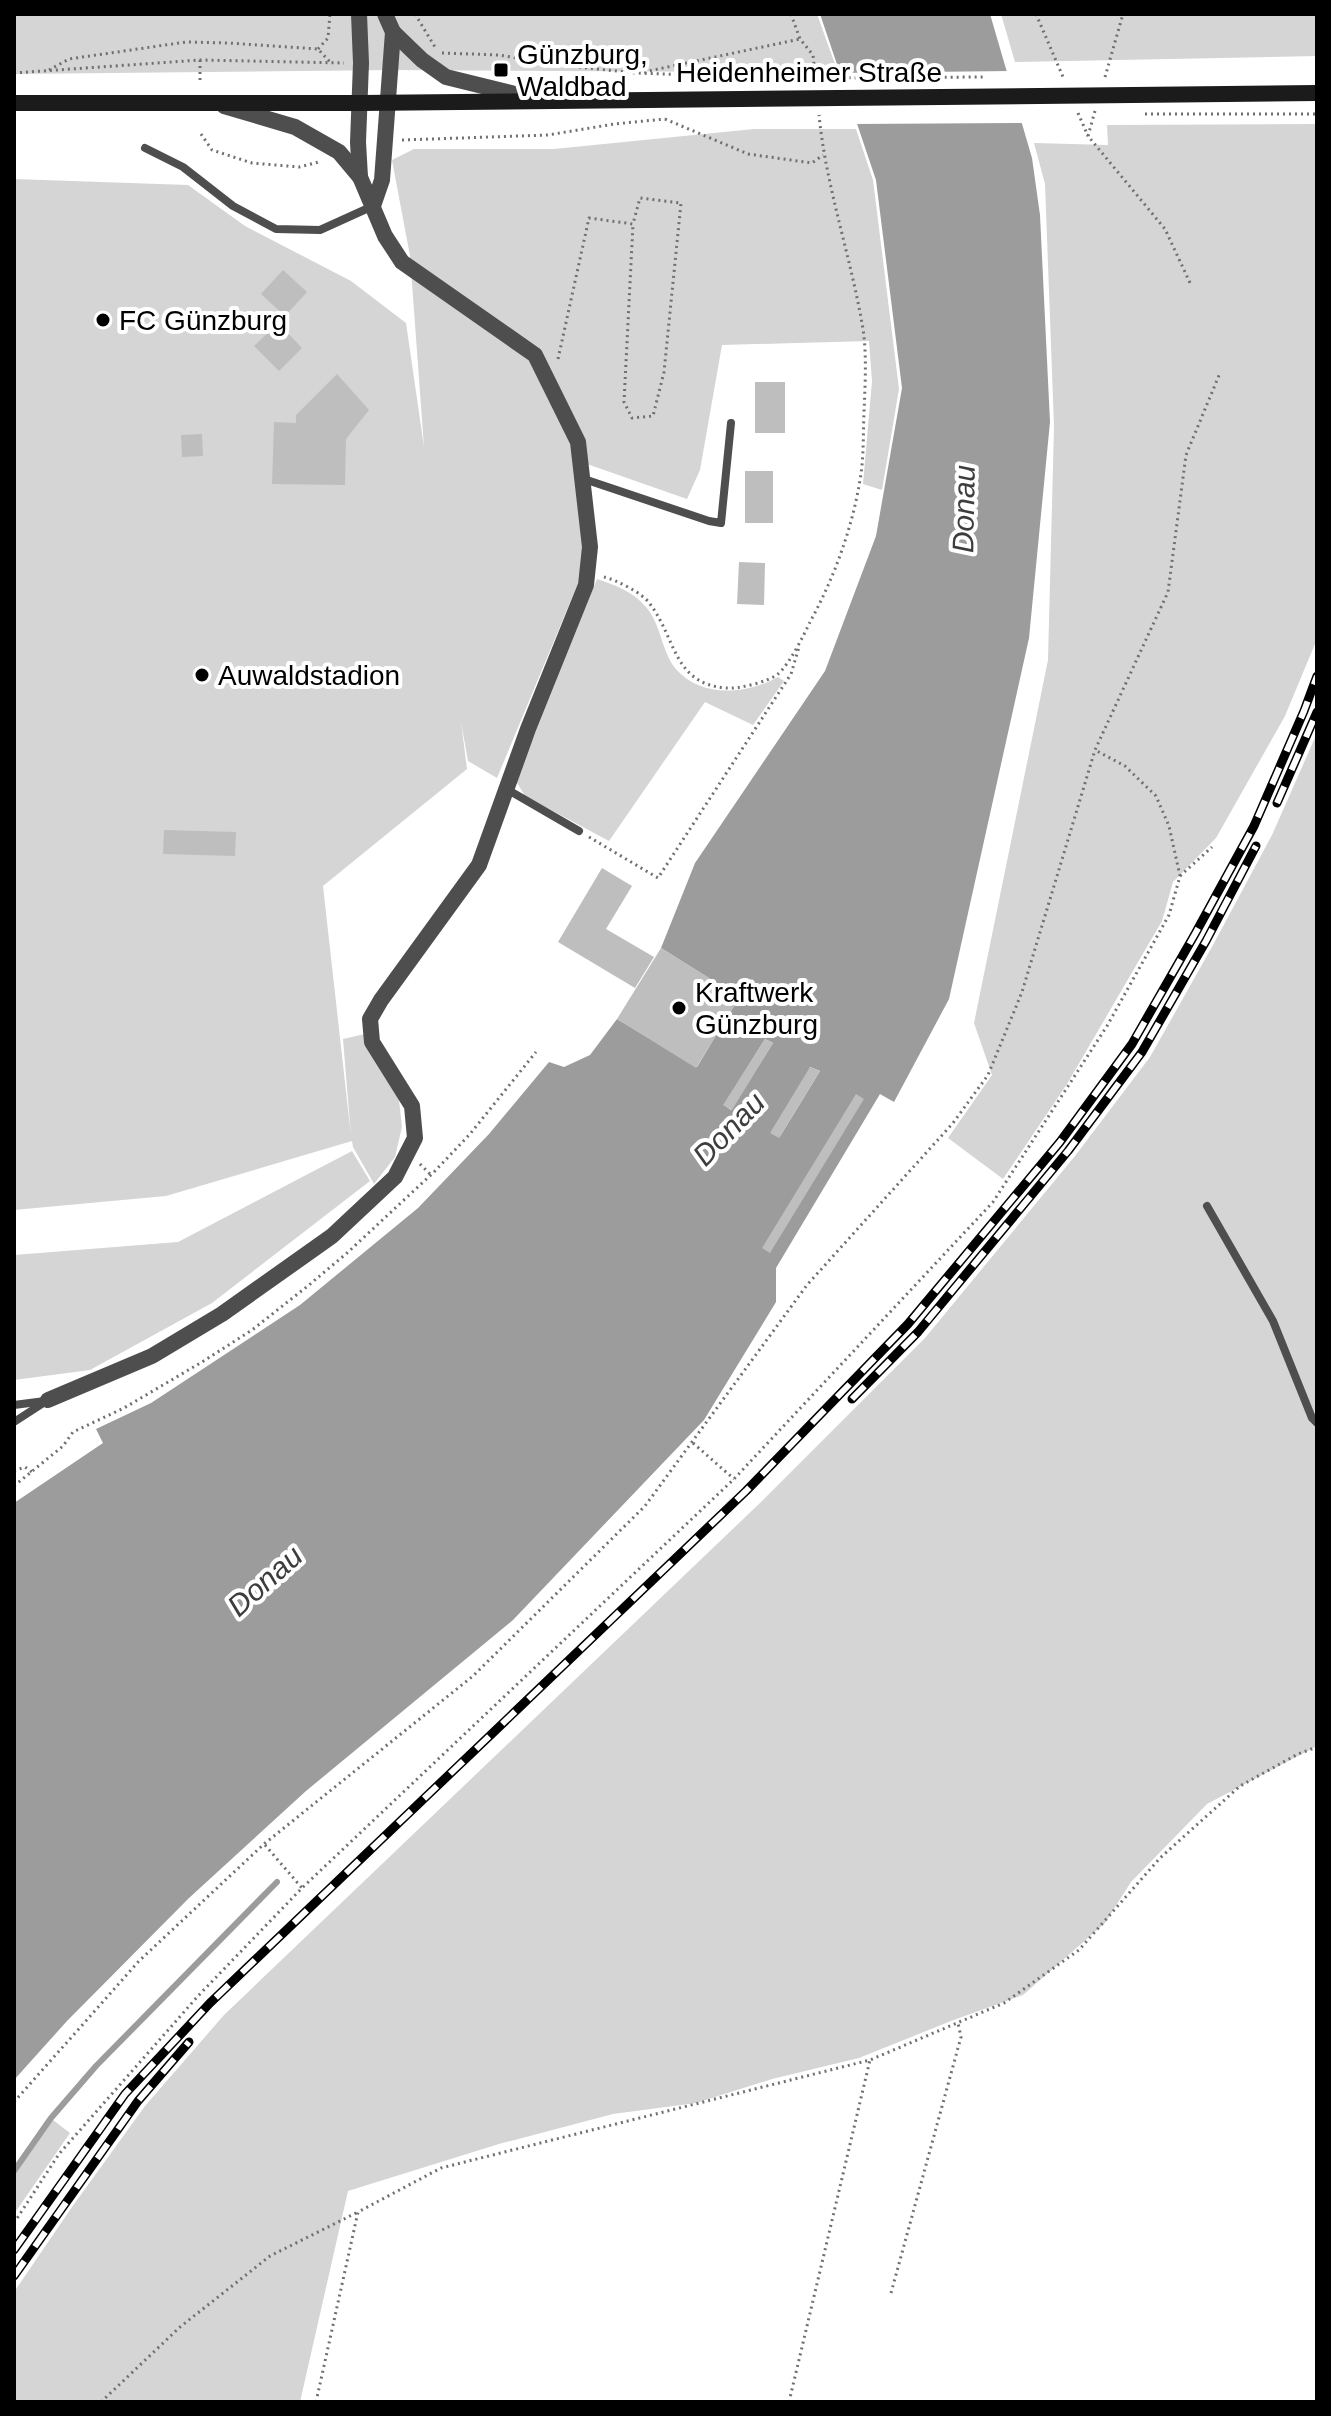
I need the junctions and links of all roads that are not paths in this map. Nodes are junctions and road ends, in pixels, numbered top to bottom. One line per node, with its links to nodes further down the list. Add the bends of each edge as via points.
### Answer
1 (359, 14): 9 (street)
2 (385, 14): 3 (street)
3 (393, 32): 5 (street, via 446,77); 6 (street)
4 (1317, 93): 5 (main road, Heidenheimer Straße)
5 (541, 100): 6 (main road, Heidenheimer Straße)
6 (387, 102): 9 (main road, Heidenheimer Straße); 12 (street, via 382,180)
7 (14, 103): 8 (main road, Heidenheimer Straße)
8 (215, 103): 9 (main road, Heidenheimer Straße); 11 (street, via 295,127 339,152)
9 (361, 103): 11 (street)
10 (145, 148): 12 (lane, via 276,229 320,230)
11 (360, 177): 12 (street)
12 (373, 206): 14 (street, via 402,262 535,355 578,442)
13 (731, 423): 14 (lane, via 721,523)
14 (584, 479): 15 (street, via 590,547 586,585)
15 (508, 790): 16 (lane); 18 (street, via 479,865 370,1019 372,1042 412,1106 415,1138 395,1177 332,1236 222,1314 152,1356)
16 (579, 831)
17 (1207, 1206): 21 (lane, via 1273,1321)
18 (48, 1400): 19 (lane); 20 (lane)
19 (14, 1405)
20 (14, 1422)
21 (1317, 1423)

